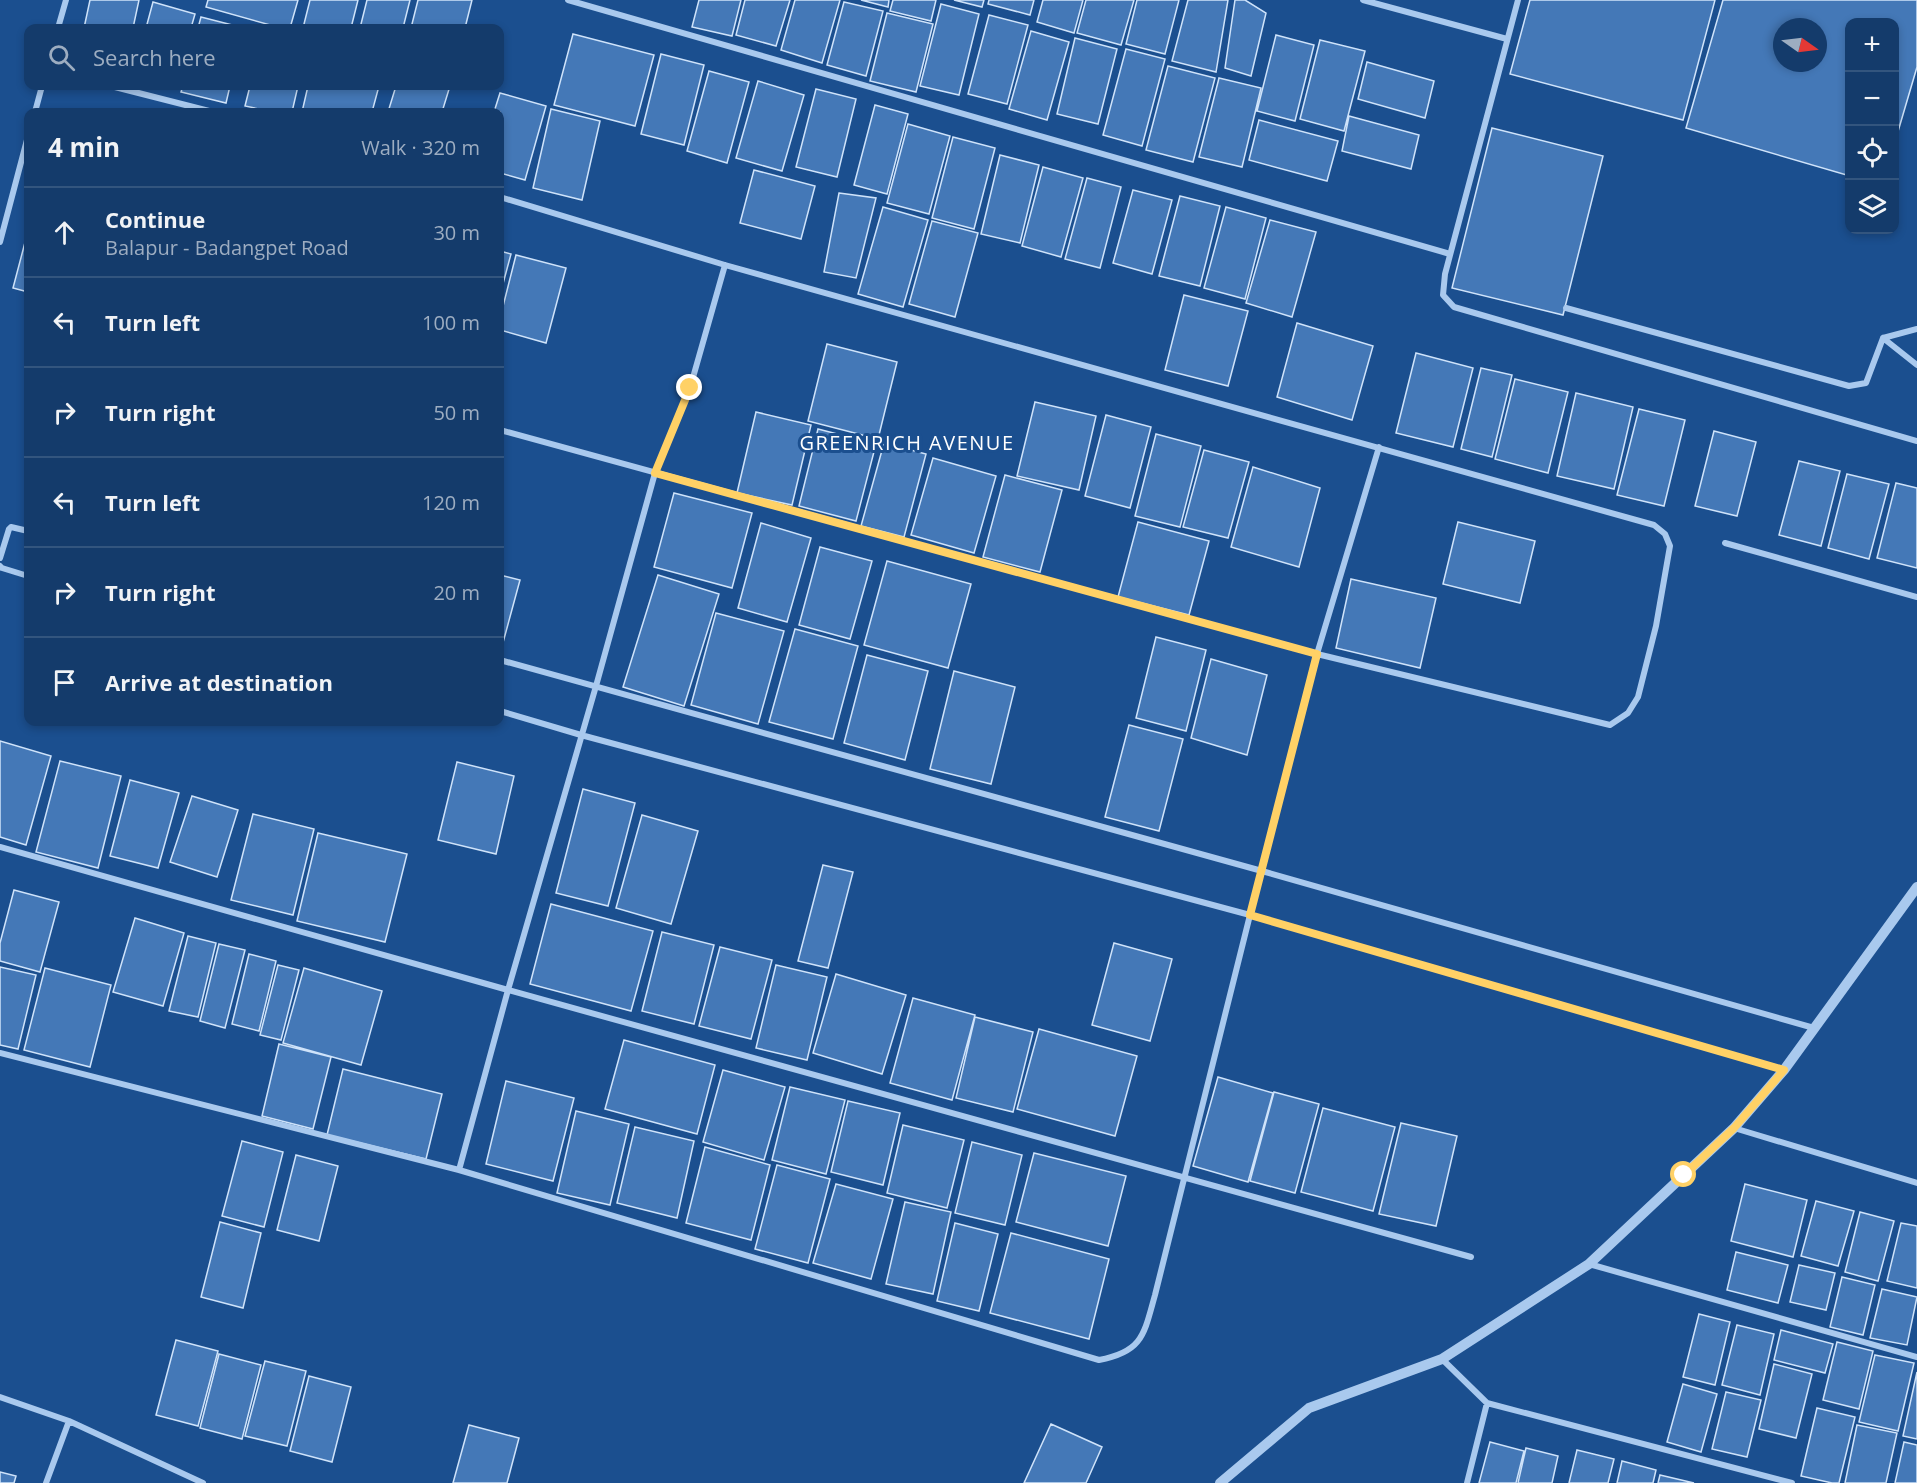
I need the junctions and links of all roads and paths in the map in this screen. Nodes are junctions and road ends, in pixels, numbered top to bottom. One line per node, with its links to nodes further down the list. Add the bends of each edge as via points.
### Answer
1 (66, 0): 5 (street)
2 (568, 0): 14 (street)
3 (1363, 0): 6 (street)
4 (1518, 0): 6 (street)
5 (59, 24)
6 (1507, 39): 14 (street)
7 (41, 90): 9 (street)
8 (127, 90): 10 (street)
9 (36, 108)
10 (197, 108)
11 (24, 151): 13 (street)
12 (504, 198): 15 (street)
13 (0, 242)
14 (1450, 254): 21 (street, via 1443,295 1454,308)
15 (724, 265): 22 (street); 23 (street, via 690,388)
16 (1566, 308): 18 (street, via 1849,386 1866,383)
17 (1917, 329): 18 (street)
18 (1883, 338): 19 (street)
19 (1917, 364)
20 (504, 431): 23 (street)
21 (1917, 441)
22 (1378, 447): 30 (street); 30 (street, via 1654,525 1665,534 1670,546 1638,697 1628,714 1610,725)
23 (655, 473): 30 (street); 32 (street)
24 (24, 530): 26 (street, via 9,529)
25 (1725, 543): 29 (street)
26 (0, 558)
27 (0, 566): 28 (street)
28 (24, 575)
29 (1917, 597)
30 (1317, 654): 36 (street)
31 (504, 661): 32 (street)
32 (596, 686): 34 (street); 36 (street)
33 (504, 712): 34 (street)
34 (581, 735): 38 (street); 39 (street)
35 (0, 846): 39 (street)
36 (1262, 871): 38 (street); 40 (street)
37 (1917, 887): 40 (street)
38 (1250, 915): 42 (street); 45 (street)
39 (508, 990): 44 (street); 45 (street)
40 (1814, 1028): 42 (street)
41 (0, 1053): 44 (street)
42 (1784, 1070): 43 (street)
43 (1734, 1128): 46 (street); 48 (street)
44 (459, 1170): 45 (street, via 1099,1360 1129,1351 1144,1334)
45 (1184, 1178): 47 (street)
46 (1917, 1183)
47 (1471, 1257)
48 (1588, 1264): 49 (street); 50 (street)
49 (1917, 1357)
50 (1442, 1359): 52 (street); 56 (street, via 1309,1408)
51 (0, 1398): 53 (street)
52 (1487, 1403): 57 (street); 58 (street)
53 (69, 1421): 54 (street); 55 (street)
54 (46, 1483)
55 (203, 1483)
56 (1220, 1483)
57 (1467, 1483)
58 (1792, 1483)

